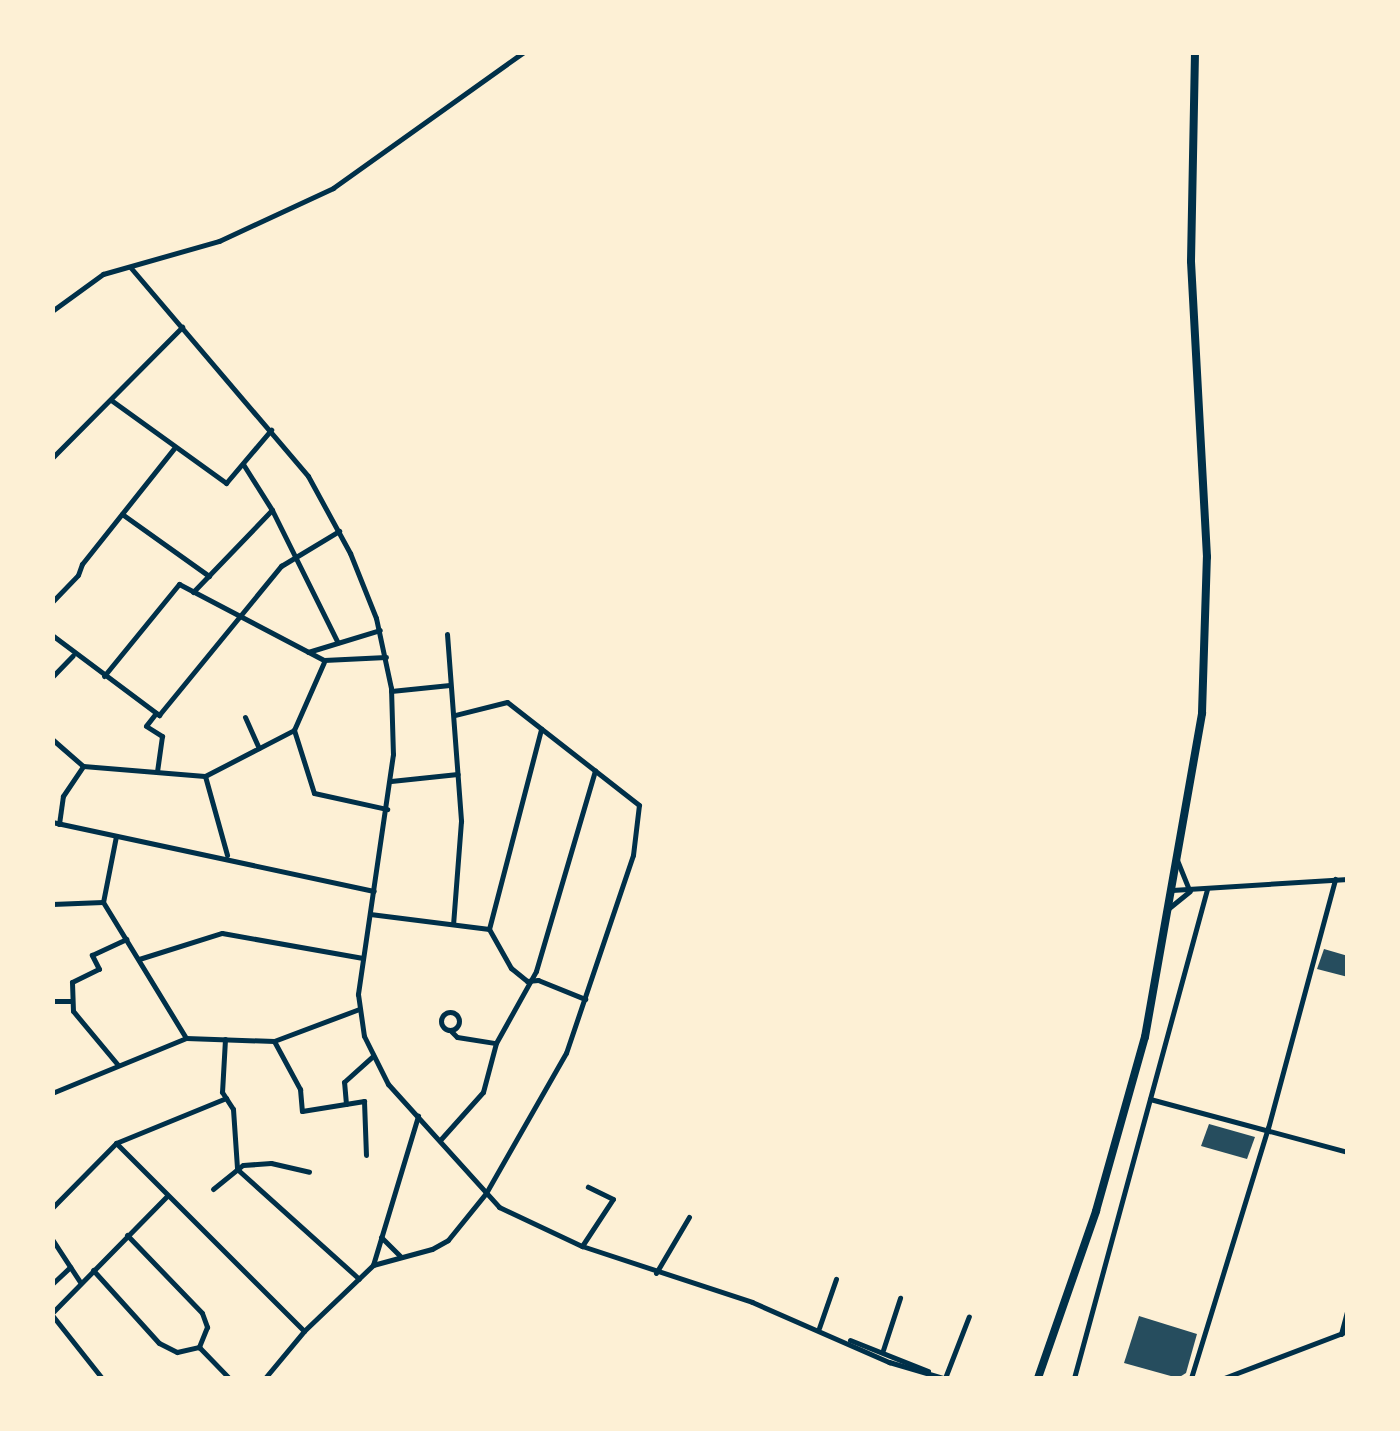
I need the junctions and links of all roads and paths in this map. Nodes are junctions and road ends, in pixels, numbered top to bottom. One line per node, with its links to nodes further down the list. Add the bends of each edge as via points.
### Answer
1 (524, 52): 3 (street, via 333,188 234,236)
2 (1195, 52): 48 (main road, via 1191,261 1207,610 1202,713)
3 (131, 268): 4 (street, via 103,274); 5 (street)
4 (52, 311)
5 (182, 327): 6 (street); 7 (street)
6 (111, 400): 8 (street); 9 (street)
7 (272, 429): 10 (street); 13 (street)
8 (175, 447): 10 (street, via 226,483); 12 (street)
9 (52, 458)
10 (243, 464): 11 (street)
11 (272, 510): 14 (street); 15 (street)
12 (122, 514): 15 (street); 17 (street)
13 (339, 531): 14 (street); 19 (street)
14 (295, 554): 18 (street); 22 (street)
15 (209, 576): 16 (street)
16 (193, 592): 18 (street); 27 (street, via 178,584)
17 (52, 602)
18 (236, 617): 23 (street); 31 (street)
19 (380, 630): 22 (street); 25 (street)
20 (447, 634): 29 (street)
21 (52, 635): 24 (street)
22 (338, 643): 23 (street)
23 (308, 652): 26 (street)
24 (73, 655): 27 (street); 28 (street)
25 (386, 658): 26 (street); 30 (street)
26 (324, 660): 35 (street)
27 (104, 676): 31 (street)
28 (52, 677)
29 (450, 685): 30 (street); 32 (street)
30 (391, 692): 43 (street)
31 (158, 714): 40 (street, via 146,726 162,736)
32 (456, 715): 34 (street, via 507,702); 41 (street)
33 (246, 717): 37 (street)
34 (541, 728): 39 (street); 60 (street)
35 (294, 730): 37 (street); 44 (street, via 314,793)
36 (52, 739): 38 (street)
37 (259, 748): 42 (street)
38 (83, 766): 40 (street); 45 (street)
39 (595, 770): 64 (street, via 536,971); 65 (street, via 640,811 633,856)
40 (157, 772): 42 (street)
41 (458, 774): 43 (street); 59 (street)
42 (205, 776): 47 (street)
43 (391, 781): 44 (street)
44 (387, 809): 52 (street)
45 (56, 823): 46 (street)
46 (116, 836): 47 (street); 55 (street)
47 (228, 856): 52 (street)
48 (1177, 859): 53 (main road); 54 (street)
49 (1335, 879): 50 (street); 51 (street); 81 (street)
50 (1348, 879)
51 (1206, 889): 54 (street); 78 (street)
52 (374, 890): 58 (street)
53 (1172, 890): 54 (street); 57 (main road)
54 (1191, 890): 57 (street)
55 (103, 902): 56 (street); 61 (street)
56 (52, 904)
57 (1169, 908): 120 (main road, via 1140,1055 1096,1211)
58 (370, 914): 59 (street); 62 (street)
59 (453, 924): 60 (street)
60 (489, 929): 64 (street)
61 (127, 939): 63 (street); 67 (street, via 92,955 99,969 72,982)
62 (362, 958): 63 (street, via 222,933); 68 (street)
63 (139, 959): 70 (street)
64 (526, 981): 65 (street); 73 (street)
65 (585, 999): 90 (street, via 548,1091)
66 (52, 1001): 67 (street)
67 (72, 1001): 75 (street, via 73,1011)
68 (358, 1009): 72 (street); 74 (street)
69 (454, 1032): 73 (street)
70 (186, 1038): 71 (street); 75 (street)
71 (225, 1040): 72 (street); 77 (street)
72 (274, 1042): 79 (street, via 300,1089 302,1111)
73 (496, 1043): 82 (street, via 484,1092)
74 (372, 1058): 79 (street, via 344,1082); 80 (street)
75 (118, 1065): 76 (street)
76 (52, 1093)
77 (226, 1098): 83 (street); 86 (street, via 233,1109)
78 (1150, 1099): 81 (street); 121 (street)
79 (346, 1104): 85 (street, via 364,1101)
80 (418, 1116): 82 (street); 95 (street)
81 (1268, 1128): 84 (street); 122 (street)
82 (442, 1139): 90 (street)
83 (116, 1143): 91 (street); 92 (street)
84 (1348, 1152)
85 (366, 1155)
86 (237, 1169): 87 (street, via 271,1163); 89 (street); 103 (street)
87 (309, 1172)
88 (588, 1187): 97 (street, via 613,1199)
89 (213, 1188)
90 (486, 1194): 97 (street, via 499,1207); 98 (street, via 448,1240)
91 (166, 1196): 94 (street); 112 (street)
92 (52, 1208)
93 (688, 1217): 102 (street)
94 (127, 1235): 101 (street); 114 (street, via 202,1314 206,1327)
95 (381, 1237): 98 (street); 99 (street)
96 (52, 1239): 100 (street)
97 (582, 1246): 102 (street)
98 (402, 1257): 99 (street)
99 (373, 1265): 103 (street)
100 (70, 1268): 105 (street); 106 (street)
101 (92, 1270): 105 (street); 114 (street, via 160,1343 177,1352)
102 (656, 1273): 111 (street)
103 (358, 1279): 112 (street)
104 (836, 1279): 111 (street)
105 (80, 1282): 109 (street)
106 (52, 1284)
107 (900, 1298): 115 (street)
108 (1348, 1308): 113 (street)
109 (52, 1314): 116 (street)
110 (969, 1316): 119 (street)
111 (819, 1329): 115 (street); 119 (street)
112 (304, 1331): 118 (street)
113 (1344, 1332): 123 (street)
114 (199, 1347): 117 (street)
115 (883, 1350): 119 (street)
116 (102, 1378)
117 (229, 1378)
118 (265, 1378)
119 (944, 1378)
120 (1038, 1378)
121 (1074, 1378)
122 (1191, 1378)
123 (1224, 1378)

